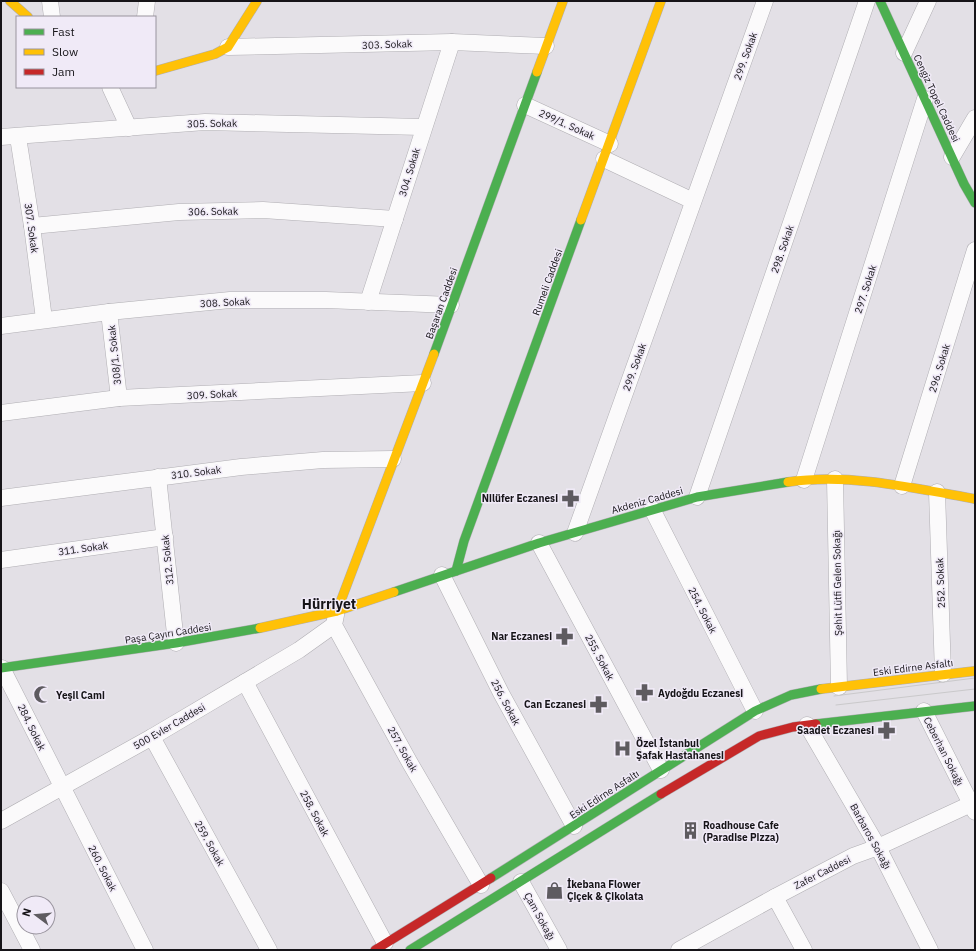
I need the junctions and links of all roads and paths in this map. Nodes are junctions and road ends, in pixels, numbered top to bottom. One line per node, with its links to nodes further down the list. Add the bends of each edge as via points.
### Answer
1 (10, 1): 11 (street)
2 (50, 1): 12 (street)
3 (147, 1): 13 (street)
4 (257, 1): 16 (street)
5 (563, 1): 15 (street, Başaran Caddesi)
6 (661, 1): 27 (street, Rumeli Caddesi)
7 (765, 1): 30 (street, 299. Sokak)
8 (867, 1): 49 (street, 298. Sokak)
9 (880, 1): 17 (street, Cengiz Topel Caddesi)
10 (928, 1): 17 (street)
11 (27, 16)
12 (52, 16)
13 (145, 16)
14 (452, 42): 15 (street, 303. Sokak); 16 (street, 303. Sokak); 23 (street, 304. Sokak)
15 (546, 46): 21 (street, Başaran Caddesi)
16 (228, 47): 18 (street, via 215,54)
17 (904, 53): 20 (street, Cengiz Topel Caddesi)
18 (156, 71)
19 (110, 88): 24 (street)
20 (925, 99): 28 (street, Cengiz Topel Caddesi); 46 (street, 297. Sokak)
21 (525, 105): 27 (street, 299/1. Sokak); 36 (street, Başaran Caddesi)
22 (975, 118): 28 (street)
23 (423, 127): 24 (street, 305. Sokak, via 205,122); 32 (street, 304. Sokak)
24 (129, 128): 26 (street, 305. Sokak)
25 (1, 137): 26 (street, 305. Sokak)
26 (18, 137): 33 (street, 307. Sokak)
27 (610, 144): 29 (street, Rumeli Caddesi)
28 (952, 157): 31 (street, Cengiz Topel Caddesi)
29 (604, 159): 30 (street); 57 (street, Rumeli Caddesi, via 464,541)
30 (693, 201): 53 (street, 299. Sokak)
31 (975, 203)
32 (395, 219): 33 (street, 306. Sokak, via 263,210 179,212); 35 (street, 304. Sokak)
33 (32, 226): 38 (street, 307. Sokak)
34 (975, 250): 47 (street, 296. Sokak)
35 (368, 302): 36 (street, 308. Sokak); 37 (street, 308. Sokak, via 230,300)
36 (451, 305): 40 (street, Başaran Caddesi)
37 (109, 312): 38 (street, 308. Sokak); 41 (street, 308/1. Sokak)
38 (44, 319): 39 (street, 308. Sokak)
39 (1, 326)
40 (423, 384): 41 (street, 309. Sokak); 43 (street, Başaran Caddesi)
41 (119, 398): 42 (street, 309. Sokak)
42 (1, 413)
43 (393, 460): 44 (street, 310. Sokak, via 323,460); 58 (street, Başaran Caddesi)
44 (158, 477): 50 (street, 310. Sokak); 54 (street, 312. Sokak)
45 (835, 479): 46 (street, Akdeniz Caddesi); 47 (street, Akdeniz Caddesi); 64 (street, Şehit Lütfi Gelen Sokağı)
46 (804, 480): 49 (street, Akdeniz Caddesi)
47 (902, 486): 48 (street, Akdeniz Caddesi)
48 (937, 492): 51 (street, Akdeniz Caddesi); 62 (street, 252. Sokak)
49 (697, 497): 52 (street, Akdeniz Caddesi)
50 (1, 498)
51 (975, 498)
52 (652, 509): 53 (street, Akdeniz Caddesi); 68 (street, 254. Sokak)
53 (575, 533): 55 (street, Akdeniz Caddesi)
54 (165, 537): 56 (street, 311. Sokak); 59 (street, 312. Sokak)
55 (539, 543): 57 (street, Akdeniz Caddesi); 72 (street, 255. Sokak)
56 (1, 560)
57 (449, 573): 58 (street, Akdeniz Caddesi); 76 (street, 256. Sokak, via 501,694)
58 (336, 618): 59 (street, Paşa Çayırı Caddesi); 63 (street, 500 Evler Caddesi, via 299,650); 79 (street, 257. Sokak, via 410,763)
59 (176, 643): 60 (street, Paşa Çayırı Caddesi)
60 (2, 668): 73 (street, 284. Sokak)
61 (975, 671): 62 (street, Eski Edirne Asfaltı)
62 (942, 674): 64 (street, Eski Edirne Asfaltı)
63 (245, 682): 71 (street, 500 Evler Caddesi); 83 (street, 258. Sokak)
64 (839, 687): 65 (street, Eski Edirne Asfaltı)
65 (805, 691): 66 (street); 68 (street, Eski Edirne Asfaltı, via 782,697)
66 (811, 702)
67 (975, 706): 69 (street)
68 (754, 710): 72 (street, Eski Edirne Asfaltı)
69 (924, 711): 70 (street); 74 (street, Ceberhan Sokağı)
70 (808, 719): 77 (street, Barbaros Sokağı); 78 (street, via 744,743)
71 (152, 736): 73 (street, 500 Evler Caddesi); 86 (street, 259. Sokak)
72 (661, 770): 76 (street, Eski Edirne Asfaltı)
73 (61, 787): 75 (street, 500 Evler Caddesi); 85 (street, 260. Sokak)
74 (973, 808): 77 (street, Zafer Caddesi)
75 (1, 821)
76 (574, 826): 79 (street, Eski Edirne Asfaltı)
77 (878, 847): 82 (street, Zafer Caddesi, via 853,856); 91 (street, Barbaros Sokağı)
78 (520, 882): 81 (street); 88 (street, Çam Sokağı)
79 (481, 885): 81 (street); 83 (street, Eski Edirne Asfaltı)
80 (1, 891): 84 (street)
81 (501, 893): 87 (street)
82 (775, 897): 89 (street, Zafer Caddesi); 90 (street)
83 (380, 947)
84 (32, 950)
85 (145, 950)
86 (269, 950)
87 (410, 950)
88 (559, 950)
89 (679, 950)
90 (804, 950)
91 (930, 950)

